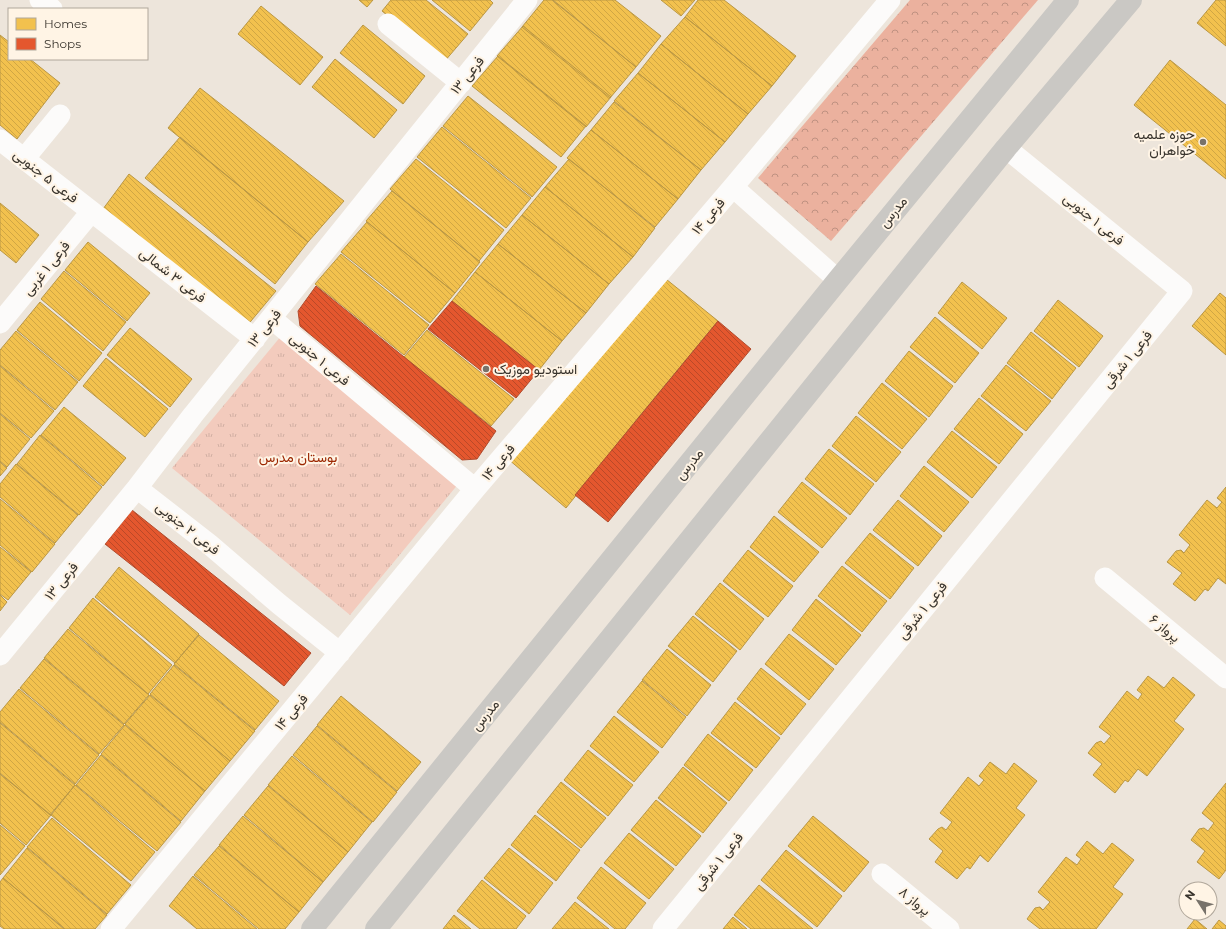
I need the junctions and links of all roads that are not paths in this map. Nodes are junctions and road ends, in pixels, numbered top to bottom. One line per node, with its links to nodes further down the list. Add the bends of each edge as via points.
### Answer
1 (40, 0): 6 (street)
2 (890, 0): 13 (street, فرعی ۱۴)
3 (1068, 0): 15 (main road, مدرس)
4 (1131, 0): 11 (main road)
5 (521, 2): 8 (street, فرعی ۱۳)
6 (51, 8)
7 (388, 24): 8 (street)
8 (461, 83): 17 (street, فرعی ۱۳)
9 (60, 115): 12 (street)
10 (0, 140): 12 (street, فرعی ۵ جنوبی)
11 (1006, 148): 16 (street, فرعی ۱ جنوبی); 29 (main road)
12 (24, 159): 14 (street, فرعی ۵ جنوبی)
13 (733, 187): 15 (street); 21 (street, فرعی ۱۴)
14 (91, 212): 18 (street, فرعی ۱ غربی); 19 (street, فرعی ۳ شمالی)
15 (838, 280): 28 (main road, مدرس)
16 (1182, 291): 30 (street, فرعی ۱ شرقی)
17 (271, 318): 19 (street, فرعی ۱۳); 21 (street, فرعی ۱ جنوبی)
18 (0, 323)
19 (255, 339): 20 (street, فرعی ۱۳)
20 (137, 488): 23 (street, فرعی ۲ جنوبی); 24 (street, فرعی ۱۳)
21 (475, 489): 23 (street, فرعی ۱۴)
22 (1105, 578): 25 (street, پرواز ۶)
23 (340, 653): 27 (street, فرعی ۱۴)
24 (0, 655)
25 (1226, 678)
26 (882, 874): 31 (street, پرواز ۸)
27 (114, 928)
28 (312, 929)
29 (376, 929)
30 (663, 929)
31 (949, 929)

